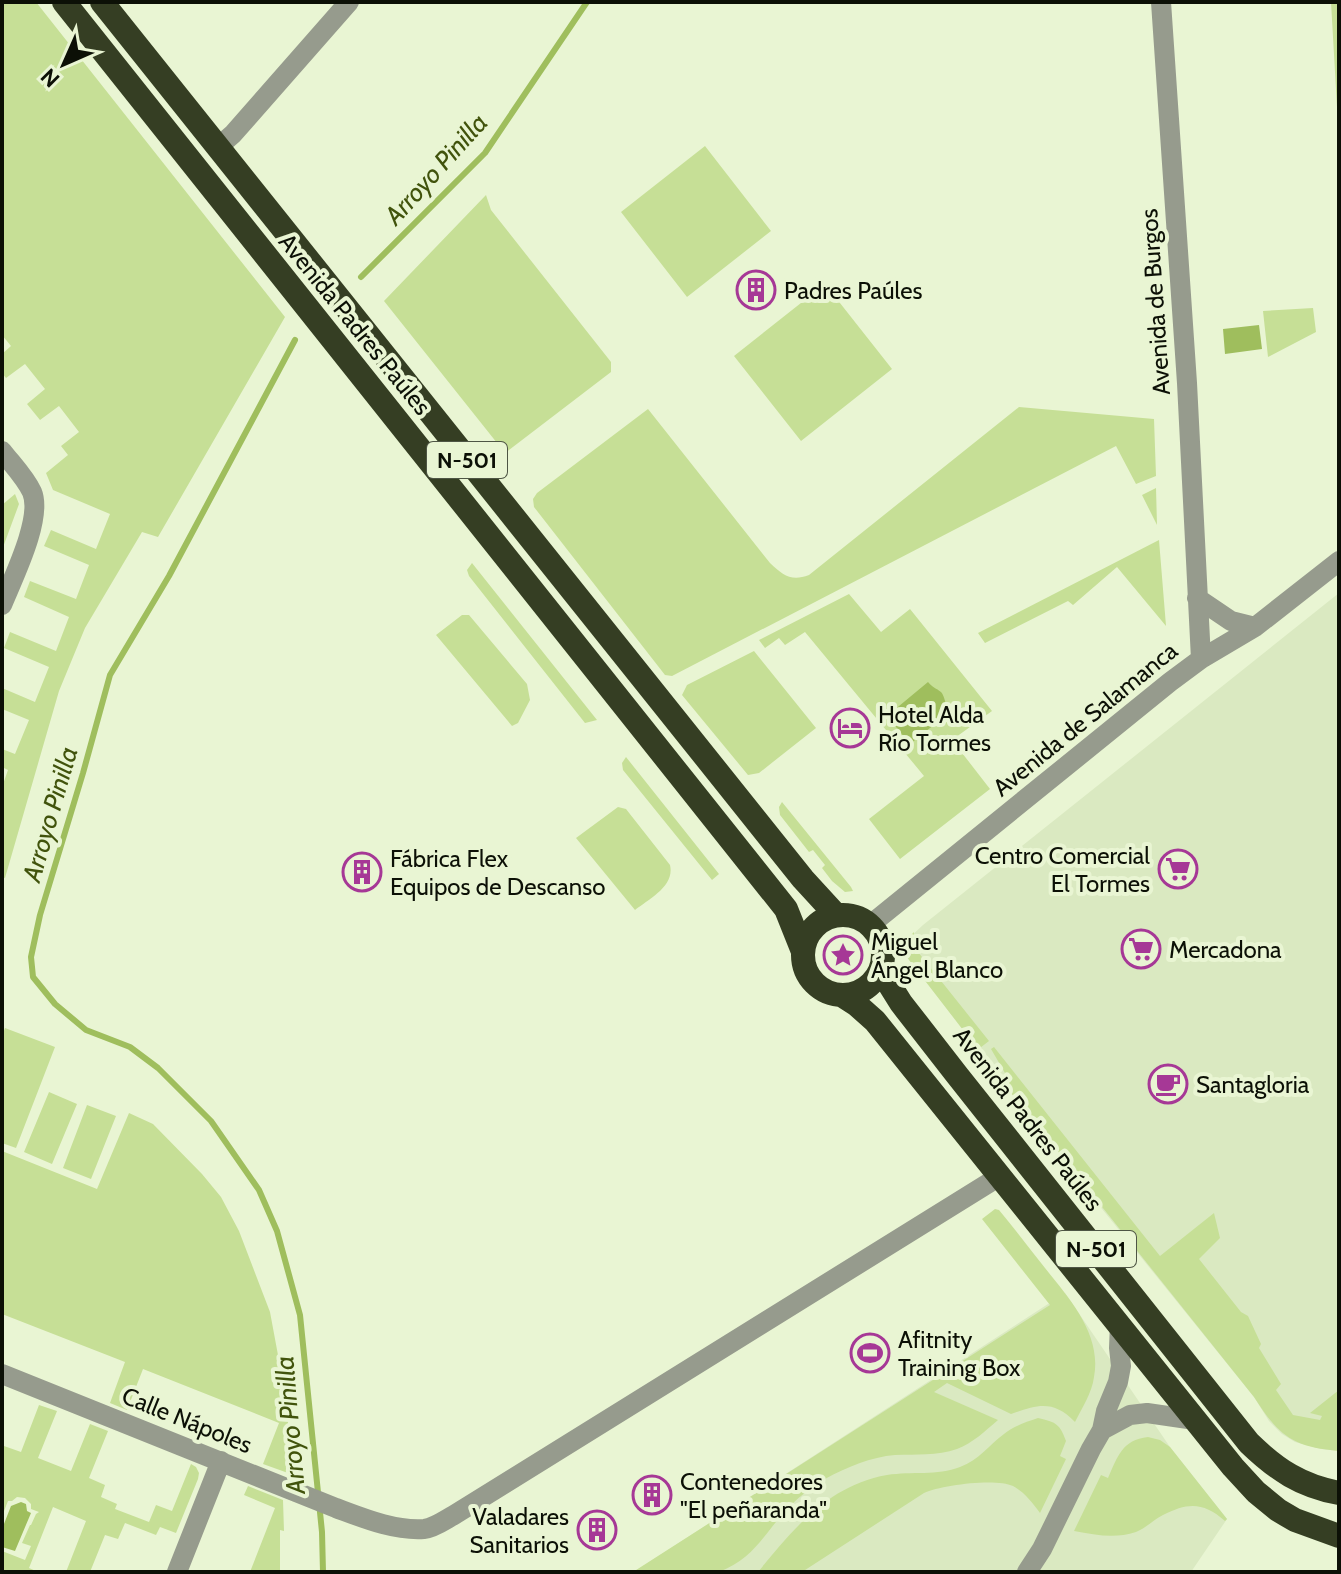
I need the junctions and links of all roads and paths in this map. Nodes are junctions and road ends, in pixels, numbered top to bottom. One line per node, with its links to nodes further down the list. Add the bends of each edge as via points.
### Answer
1 (64, 2): 14 (highway, Avenida Padres Paúles / N-501, via 786,909)
2 (102, 2): 5 (highway, Avenida Padres Paúles / N-501)
3 (349, 2): 5 (street)
4 (1161, 2): 8 (street, Avenida de Burgos)
5 (217, 148): 12 (highway, Avenida Padres Paúles / N-501)
6 (2, 451): 9 (street, via 32,492 35,505)
7 (1339, 561): 10 (street, Avenida de Salamanca)
8 (1197, 598): 10 (street, via 1231,621); 11 (street, Avenida de Burgos)
9 (2, 605)
10 (1255, 627): 11 (street, Avenida de Salamanca)
11 (1201, 659): 13 (street, Avenida de Salamanca)
12 (836, 915): 13 (highway, via 854,916); 14 (highway, via 820,921)
13 (870, 925): 15 (highway, N-501, via 880,938)
14 (802, 949): 16 (highway, N-501, via 802,962 814,984)
15 (881, 971): 16 (highway, via 859,993); 23 (highway, Avenida Padres Paúles / N-501, via 957,1075 1249,1443 1295,1479)
16 (843, 996): 17 (highway, N-501, via 875,1021)
17 (1000, 1176): 18 (highway, N-501); 22 (street, Calle Nápoles, via 427,1529 371,1521)
18 (1120, 1324): 20 (highway, N-501); 21 (street, via 1121,1366)
19 (2, 1374): 22 (street, Calle Nápoles)
20 (1195, 1420): 21 (street, via 1147,1413 1130,1415); 24 (highway, N-501, via 1278,1510)
21 (1102, 1430): 26 (street)
22 (221, 1461): 25 (street)
23 (1339, 1493)
24 (1339, 1536)
25 (177, 1572)
26 (1027, 1572)

